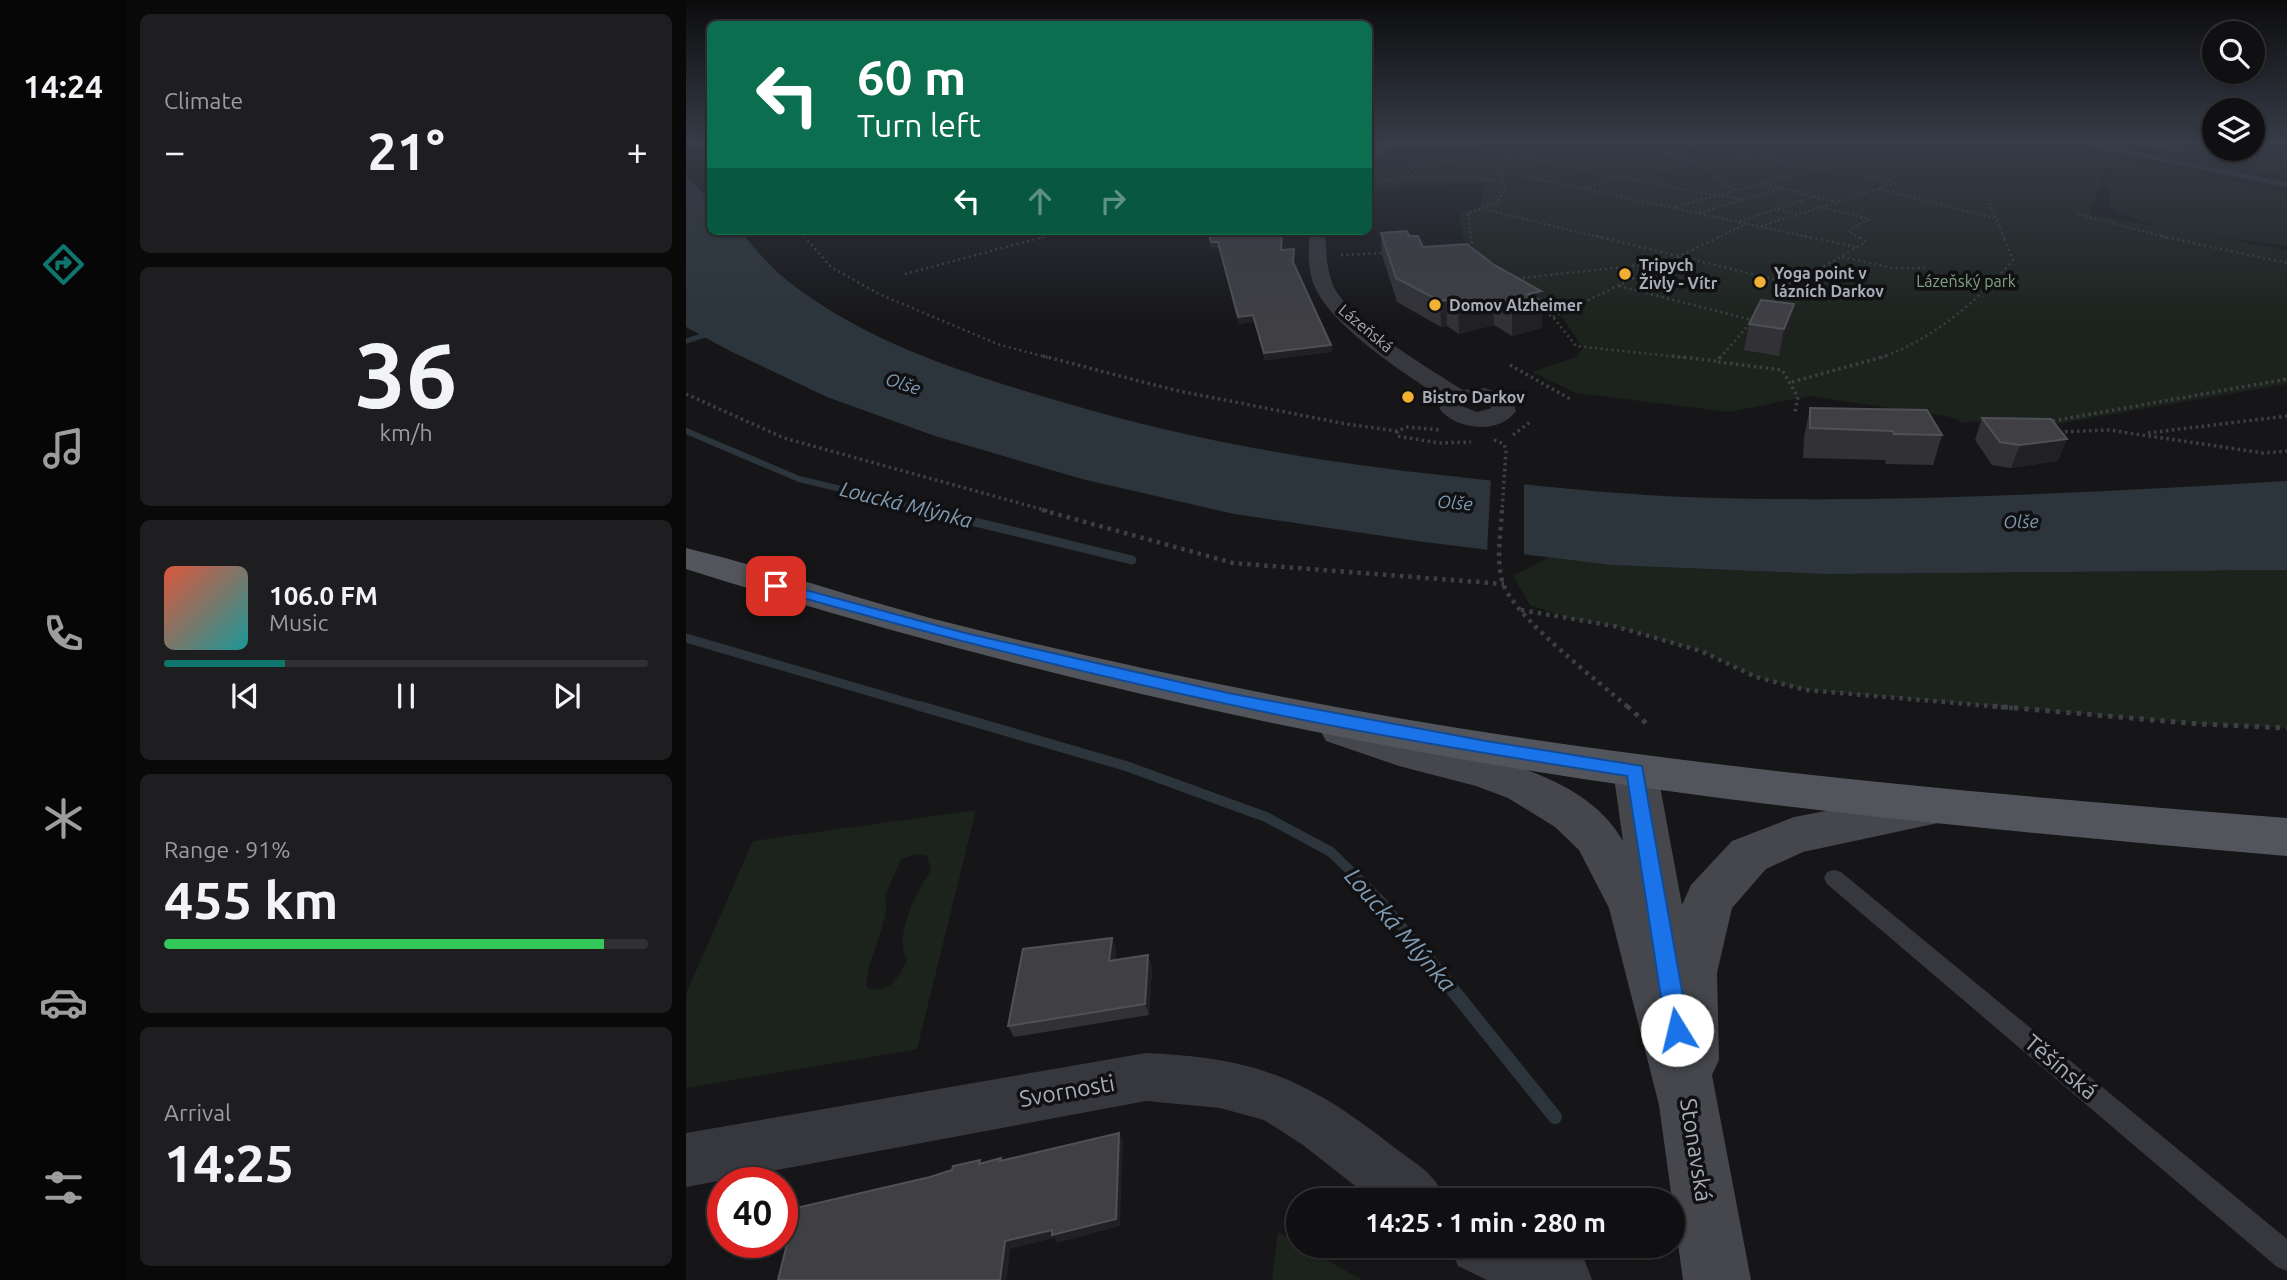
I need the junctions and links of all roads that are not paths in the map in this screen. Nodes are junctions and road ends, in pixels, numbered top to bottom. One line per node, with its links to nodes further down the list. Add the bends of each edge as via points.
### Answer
1 (1317, 235): 2 (street, Lázeňská, via 1319,272 1329,295 1354,320)
2 (1459, 398)
3 (686, 558): 4 (main road, via 963,638)
4 (1280, 709): 5 (main road, via 1486,747); 9 (street, via 1414,755 1524,786 1571,814 1597,838 1634,908)
5 (1641, 747): 6 (main road); 9 (street, Stonavská)
6 (1944, 807): 7 (main road); 9 (street, via 1794,835 1749,855 1709,901 1690,973)
7 (2287, 836)
8 (1834, 878): 12 (lane, Těšínská)
9 (1690, 1108): 15 (street, Stonavská)
10 (686, 1160): 11 (street, Svornosti, via 1146,1077 1189,1079 1263,1094 1300,1110)
11 (1401, 1188)
12 (2287, 1257)
13 (1504, 1258): 14 (street)
14 (1563, 1280)
15 (1717, 1280)

